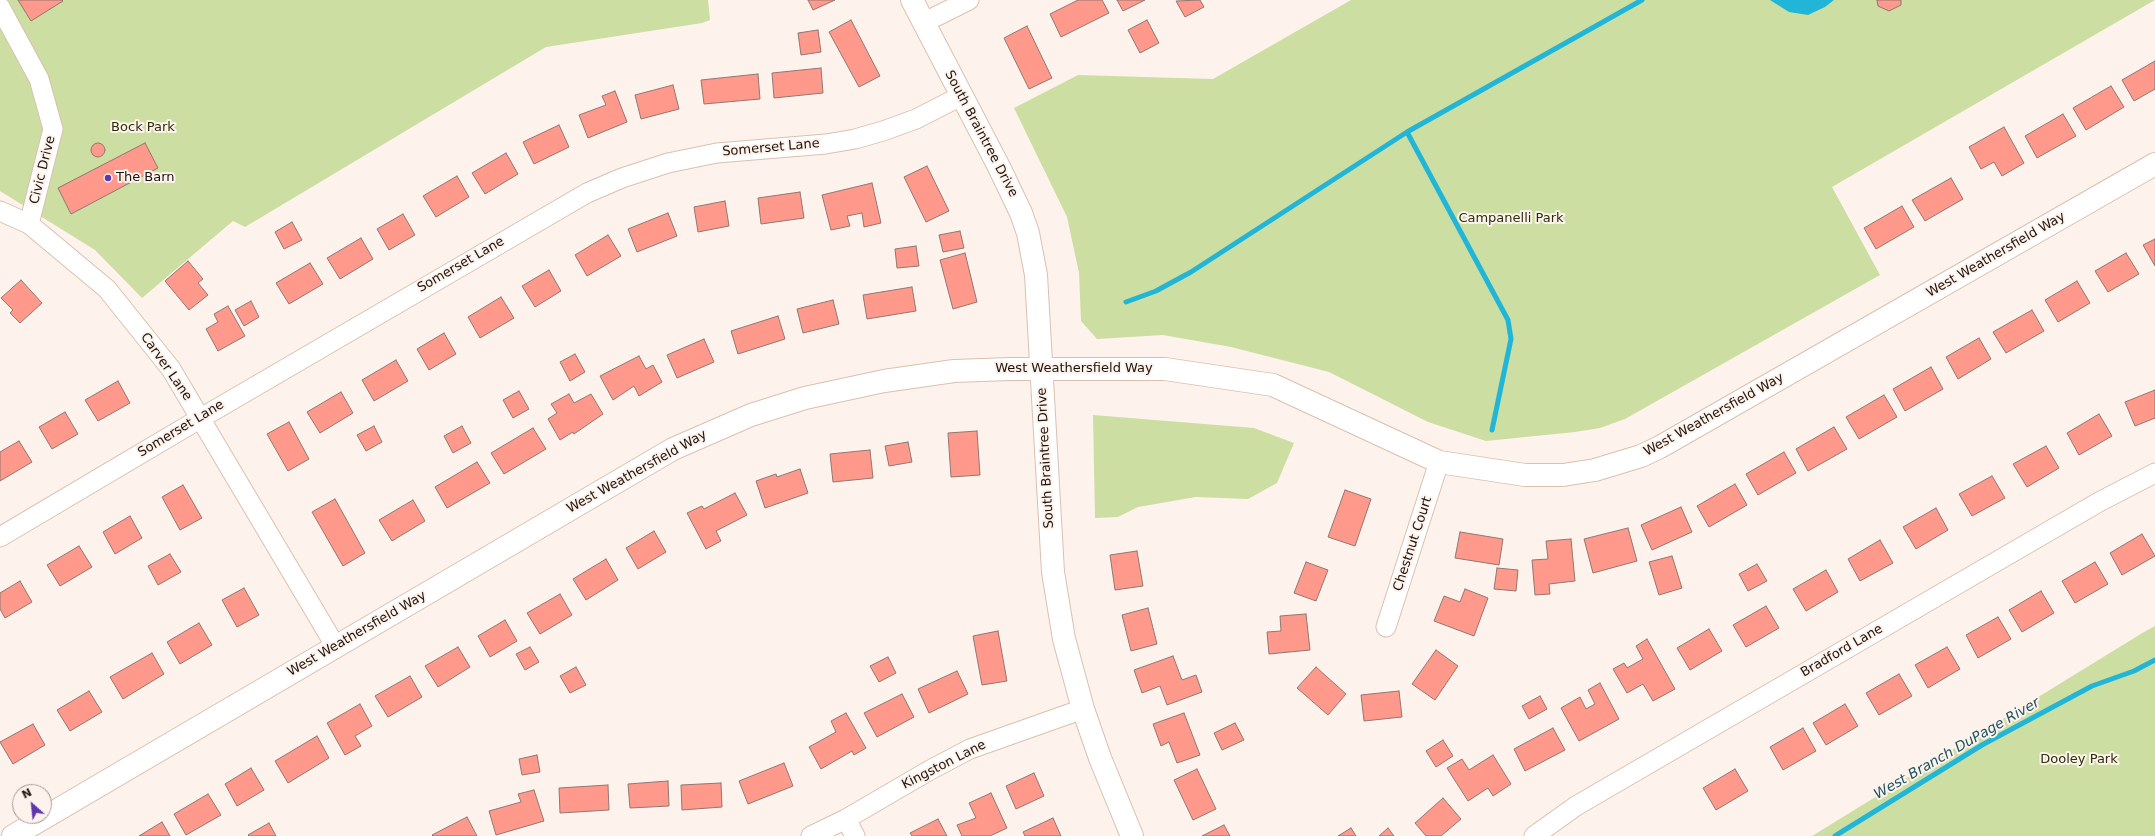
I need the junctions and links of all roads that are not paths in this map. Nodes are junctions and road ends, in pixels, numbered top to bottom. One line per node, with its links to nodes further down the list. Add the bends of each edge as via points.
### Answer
1 (912, 0): 4 (street, South Braintree Drive)
2 (968, 0): 4 (street)
3 (0, 7): 8 (street, Civic Drive, via 39,79 53,129)
4 (923, 23): 5 (street, South Braintree Drive)
5 (961, 96): 9 (street, South Braintree Drive, via 999,166 1028,233 1036,275); 10 (street, Somerset Lane, via 916,119 855,139 826,144 717,153 668,163 622,178 587,193)
6 (2155, 164): 11 (street, West Weathersfield Way, via 1641,456 1595,470 1563,475 1525,475)
7 (0, 211): 8 (street, Carver Lane)
8 (29, 224): 10 (street, Carver Lane, via 107,289 171,370)
9 (1041, 370): 11 (street, West Weathersfield Way, via 1164,369 1273,385); 15 (street, West Weathersfield Way, via 962,371 884,381 805,398 750,415 673,449); 16 (street, South Braintree Drive, via 1053,572 1064,639)
10 (201, 418): 13 (street, Somerset Lane); 15 (street, Carver Lane)
11 (1439, 462): 14 (street, Chestnut Court)
12 (2155, 473): 22 (street, Bradford Lane, via 2099,502 1583,802)
13 (0, 537)
14 (1386, 627)
15 (336, 647): 18 (street, West Weathersfield Way)
16 (1083, 709): 17 (street, Kingston Lane, via 970,749); 21 (street, South Braintree Drive, via 1118,807)
17 (846, 819): 19 (street, Kingston Lane); 20 (street)
18 (12, 836)
19 (811, 836)
20 (855, 836)
21 (1132, 836)
22 (1534, 836)

